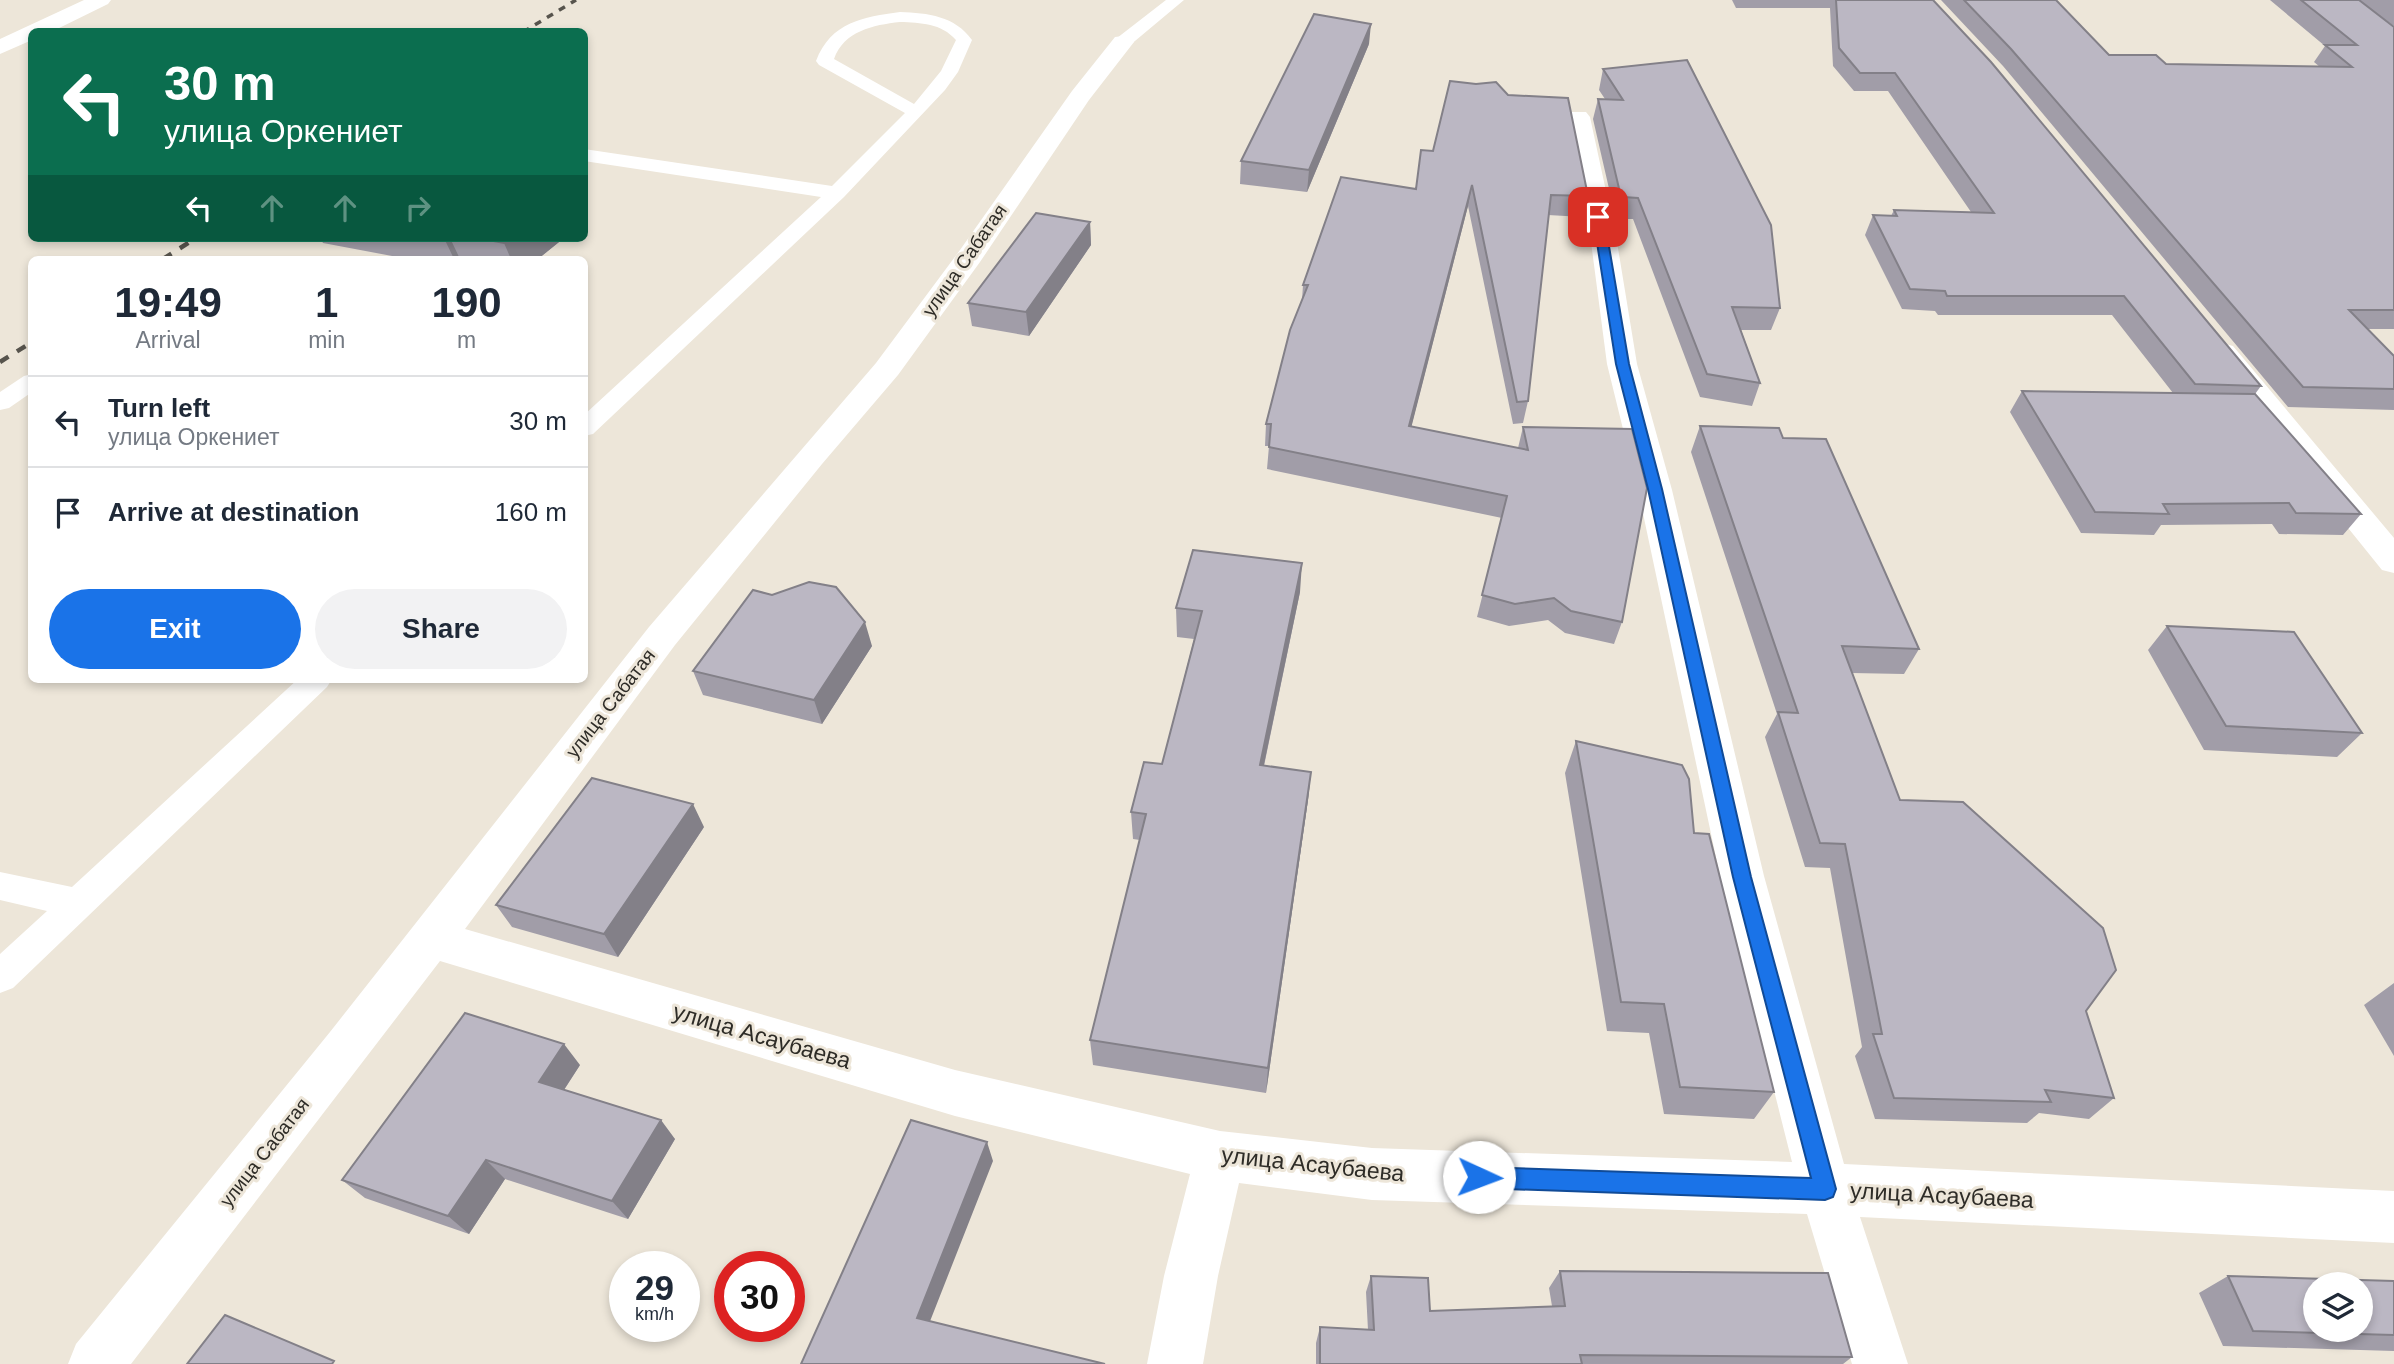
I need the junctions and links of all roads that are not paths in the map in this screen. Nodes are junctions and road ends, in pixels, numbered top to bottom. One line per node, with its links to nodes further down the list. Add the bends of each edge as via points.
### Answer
1 (100, 0): 3 (street)
2 (1176, 0): 5 (lane)
3 (40, 28)
4 (28, 34): 6 (street)
5 (1124, 42): 19 (street, улица Сабатая, via 1080,96 887,369 662,636)
6 (0, 47)
7 (916, 112): 7 (lane, via 958,58 964,40 952,27 923,19 878,19 831,41 825,61); 10 (lane)
8 (1578, 117): 22 (street, via 1604,242 1622,364 1655,489 1742,877)
9 (588, 156): 10 (lane)
10 (837, 193): 14 (lane)
11 (2202, 328): 15 (street)
12 (28, 384): 13 (lane)
13 (0, 403)
14 (588, 425)
15 (2394, 561)
16 (313, 683): 18 (lane)
17 (0, 886): 18 (lane)
18 (78, 903): 20 (lane)
19 (429, 938): 21 (street, улица Асаубаева, via 956,1093); 24 (street, улица Сабатая)
20 (0, 977)
21 (1220, 1156): 22 (street, улица Асаубаева, via 1372,1174); 25 (street)
22 (1825, 1189): 23 (street, улица Асаубаева); 26 (street)
23 (2394, 1217)
24 (96, 1364)
25 (1175, 1364)
26 (1880, 1364)

